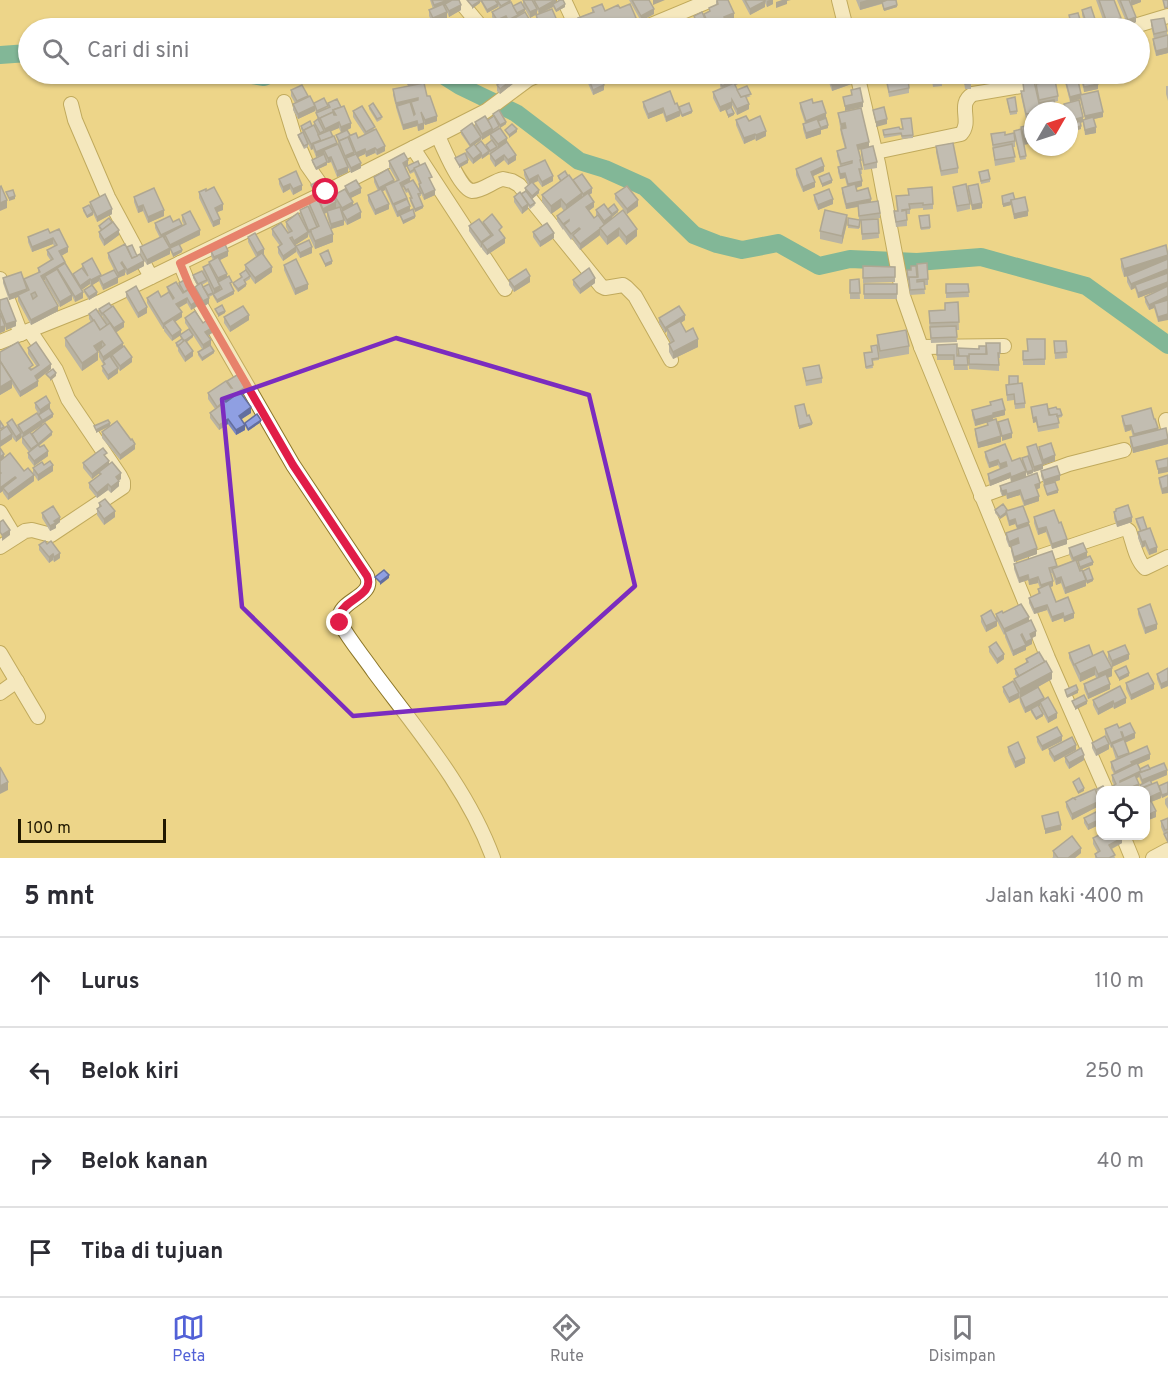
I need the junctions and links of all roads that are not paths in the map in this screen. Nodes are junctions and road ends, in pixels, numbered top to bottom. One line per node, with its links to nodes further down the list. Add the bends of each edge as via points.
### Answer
1 (459, 0): 6 (street)
2 (564, 0): 7 (street)
3 (711, 0): 8 (street)
4 (839, 0): 9 (street)
5 (1168, 16): 10 (street)
6 (474, 18)
7 (572, 18)
8 (668, 18)
9 (844, 18)
10 (1150, 21)
11 (521, 84): 16 (street, via 486,111)
12 (859, 84): 18 (street)
13 (1028, 84): 18 (street, via 968,97 966,127 961,134)
14 (284, 102): 19 (street, via 307,165)
15 (71, 104): 21 (street, via 108,197)
16 (438, 136): 17 (street); 28 (street, via 466,189 475,191 503,179 516,183 601,286 623,285 630,291)
17 (413, 148): 19 (street); 23 (street)
18 (876, 152): 27 (street, via 903,296)
19 (326, 192): 20 (street)
20 (180, 263): 21 (street); 43 (street, via 293,465 367,576 368,586 343,609 340,623 463,795)
21 (151, 277): 24 (street)
22 (0, 279): 24 (street)
23 (505, 289)
24 (26, 332): 25 (street); 32 (street, via 56,370 68,399 120,476 123,487 51,535 32,530)
25 (0, 342)
26 (1004, 346): 27 (street)
27 (921, 347): 30 (street)
28 (671, 360)
29 (1124, 450): 30 (street, via 1069,464)
30 (981, 496): 35 (street)
31 (0, 512): 32 (street)
32 (15, 537): 33 (street)
33 (0, 547)
34 (1168, 557): 35 (street, via 1145,568 1125,528)
35 (1010, 567): 40 (street)
36 (0, 653): 37 (street)
37 (17, 681): 38 (street); 39 (street)
38 (0, 693)
39 (38, 717)
40 (1104, 786)
41 (1125, 840): 44 (street)
42 (1168, 850): 45 (street)
43 (494, 858)
44 (1132, 858)
45 (1153, 858)

